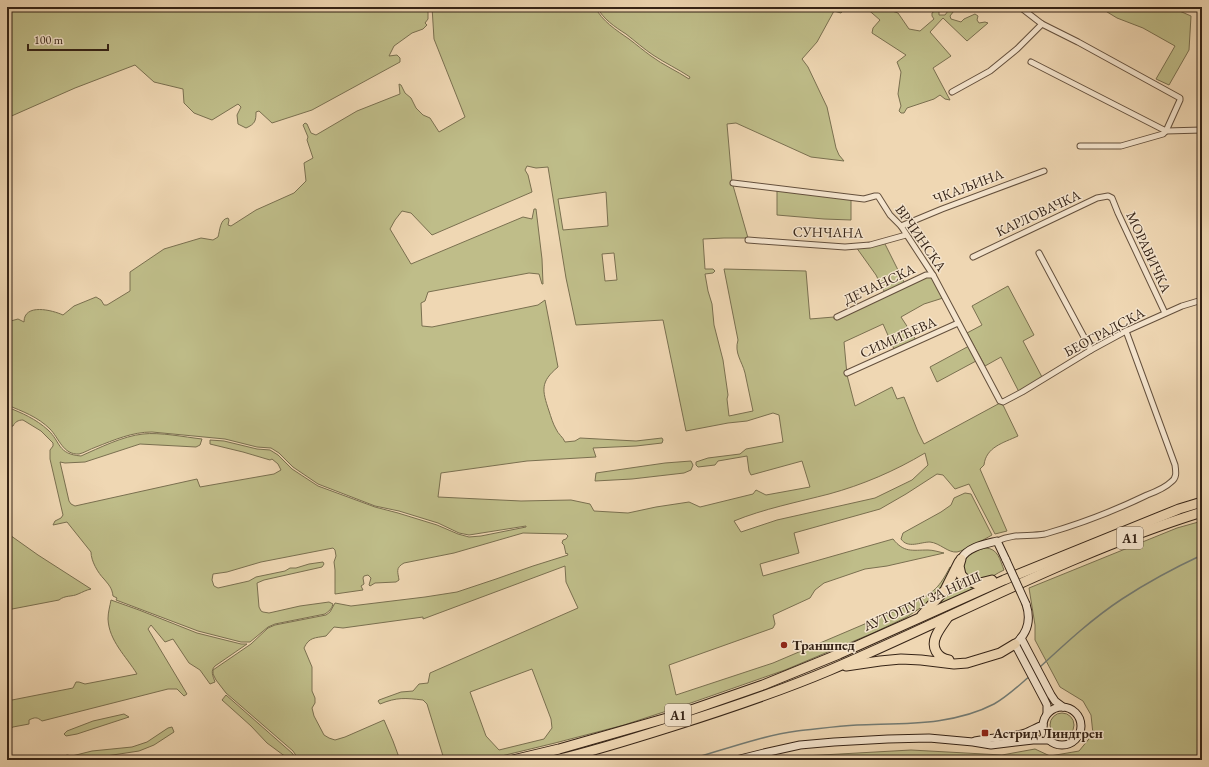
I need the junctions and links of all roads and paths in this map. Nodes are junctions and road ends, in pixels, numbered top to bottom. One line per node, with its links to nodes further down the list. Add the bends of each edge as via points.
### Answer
1 (1020, 7): 2 (street)
2 (1042, 24): 4 (street, via 990,72); 6 (street, via 1180,98)
3 (1031, 62): 6 (street)
4 (952, 92)
5 (1202, 130): 6 (street)
6 (1166, 131): 7 (street, via 1158,136 1121,146)
7 (1080, 146)
8 (1044, 171): 11 (street, ЧКАЉИНА)
9 (733, 183): 11 (street, ВРЧИНСКА, via 864,198 878,196)
10 (1113, 201): 15 (street, КАРЛОВАЧКА, via 1106,195 1097,198); 18 (street, МОРАВИЧКА)
11 (900, 226): 12 (street, ВРЧИНСКА)
12 (906, 235): 13 (street, СУНЧАНА, via 845,247); 16 (street, ВРЧИНСКА)
13 (748, 240)
14 (1039, 253): 22 (street)
15 (973, 257)
16 (933, 274): 19 (street, ДЕЧАНСКА); 20 (street, ВРЧИНСКА)
17 (1202, 300): 18 (street, БЕОГРАДСКА)
18 (1165, 313): 21 (street, БЕОГРАДСКА)
19 (836, 317)
20 (958, 323): 23 (street, СИМИЋЕВА); 24 (street, ВРЧИНСКА, via 1000,401 1005,402)
21 (1126, 331): 22 (street, БЕОГРАДСКА); 27 (street, via 1175,465 1175,478 1161,489 1097,517 1037,536 1012,536)
22 (1091, 350): 24 (street, БЕОГРАДСКА)
23 (847, 372)
24 (1022, 392)
25 (1202, 502): 29 (highway, АУТОПУТ ЗА НИШ / A1)
26 (1202, 512): 30 (highway, АУТОПУТ ЗА НИШ / A1, via 1068,563)
27 (997, 541): 28 (street, via 972,549); 32 (street, bridge, via 1028,610 1029,620 1025,632)
28 (961, 559): 29 (highway, via 961,575 976,584 1030,565); 31 (highway, via 945,590)
29 (1054, 560): 31 (highway, АУТОПУТ ЗА НИШ / A1)
30 (950, 615): 32 (highway, via 935,640 936,651 942,658 960,660); 33 (highway, АУТОПУТ ЗА НИШ / A1)
31 (918, 619): 40 (highway, АУТОПУТ ЗА НИШ / A1, via 820,662 674,716)
32 (1016, 643): 33 (highway, via 1000,653 967,663 901,659); 34 (street, via 1025,653)
33 (830, 670): 41 (highway, АУТОПУТ ЗА НИШ / A1, via 701,717)
34 (1042, 686): 35 (street); 36 (street)
35 (1063, 707): 36 (street); 38 (street, via 1074,711 1079,717 1079,733 1075,740 1068,744 1060,745)
36 (1047, 713): 37 (street)
37 (1042, 725): 38 (street); 39 (street, via 1026,733)
38 (1049, 740): 39 (street, via 991,745)
39 (973, 742): 42 (street, via 917,738 834,742 795,746)
40 (513, 760)
41 (556, 760)
42 (736, 760)

